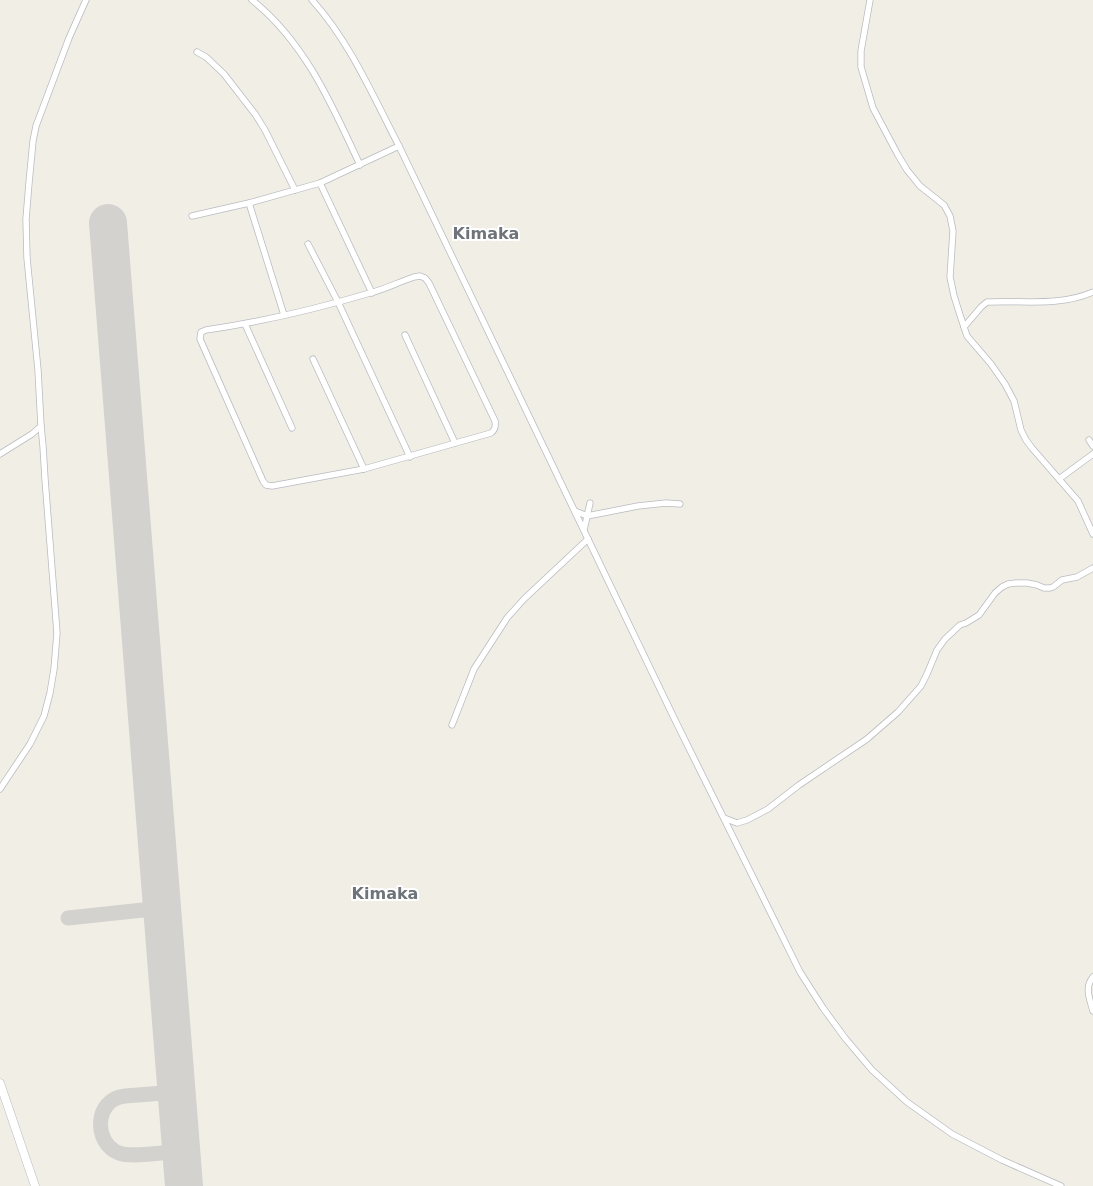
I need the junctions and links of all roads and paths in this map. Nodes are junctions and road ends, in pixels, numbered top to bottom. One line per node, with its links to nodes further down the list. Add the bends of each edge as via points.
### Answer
1 (86, 0): 21 (street, via 36,126 28,182 27,258)
2 (252, 0): 7 (street, via 304,57)
3 (312, 0): 6 (street, via 340,36)
4 (870, 0): 18 (street, via 861,51 866,86 873,108 907,170 920,186 944,205 950,216 953,231 950,277)
5 (197, 52): 9 (street, via 224,74 255,114)
6 (399, 146): 7 (street); 33 (street)
7 (360, 165): 8 (street)
8 (320, 182): 9 (street); 13 (street)
9 (295, 190): 10 (street)
10 (249, 203): 11 (street); 16 (street)
11 (192, 216)
12 (308, 244): 15 (street)
13 (372, 292): 15 (street); 24 (street, via 420,276 429,283 496,426 491,434)
14 (1093, 292): 18 (street, via 1063,301 987,302)
15 (338, 302): 16 (street); 28 (street)
16 (284, 315): 17 (street)
17 (245, 324): 22 (street); 29 (street, via 206,330 201,332 200,339 266,485)
18 (964, 327): 30 (street, via 967,336 991,364 1014,401 1026,440)
19 (404, 335): 24 (street)
20 (313, 359): 29 (street)
21 (41, 426): 26 (street); 40 (street, via 57,633 54,669 44,716)
22 (292, 428)
23 (1089, 440): 25 (street)
24 (455, 443): 28 (street)
25 (1093, 446)
26 (0, 454)
27 (1093, 454): 30 (street)
28 (410, 457): 29 (street)
29 (364, 469)
30 (1059, 479): 36 (street, via 1078,501)
31 (590, 502): 34 (street)
32 (680, 504): 34 (street, via 638,506)
33 (575, 511): 34 (street); 35 (street)
34 (587, 516): 35 (street)
35 (584, 530): 37 (street)
36 (1093, 534)
37 (588, 538): 39 (street, via 507,618 474,669); 41 (street)
38 (1093, 568): 41 (street, via 1050,588 1022,583 1002,587 978,615 945,639 921,686 867,740 768,809 737,823)
39 (452, 725)
40 (0, 789)
41 (724, 818): 46 (street, via 800,972 845,1038 872,1070 907,1102 952,1134)
42 (1093, 976): 43 (street, via 1089,981 1088,994)
43 (1093, 1011)
44 (0, 1083): 45 (main road)
45 (35, 1186)
46 (1061, 1186)

